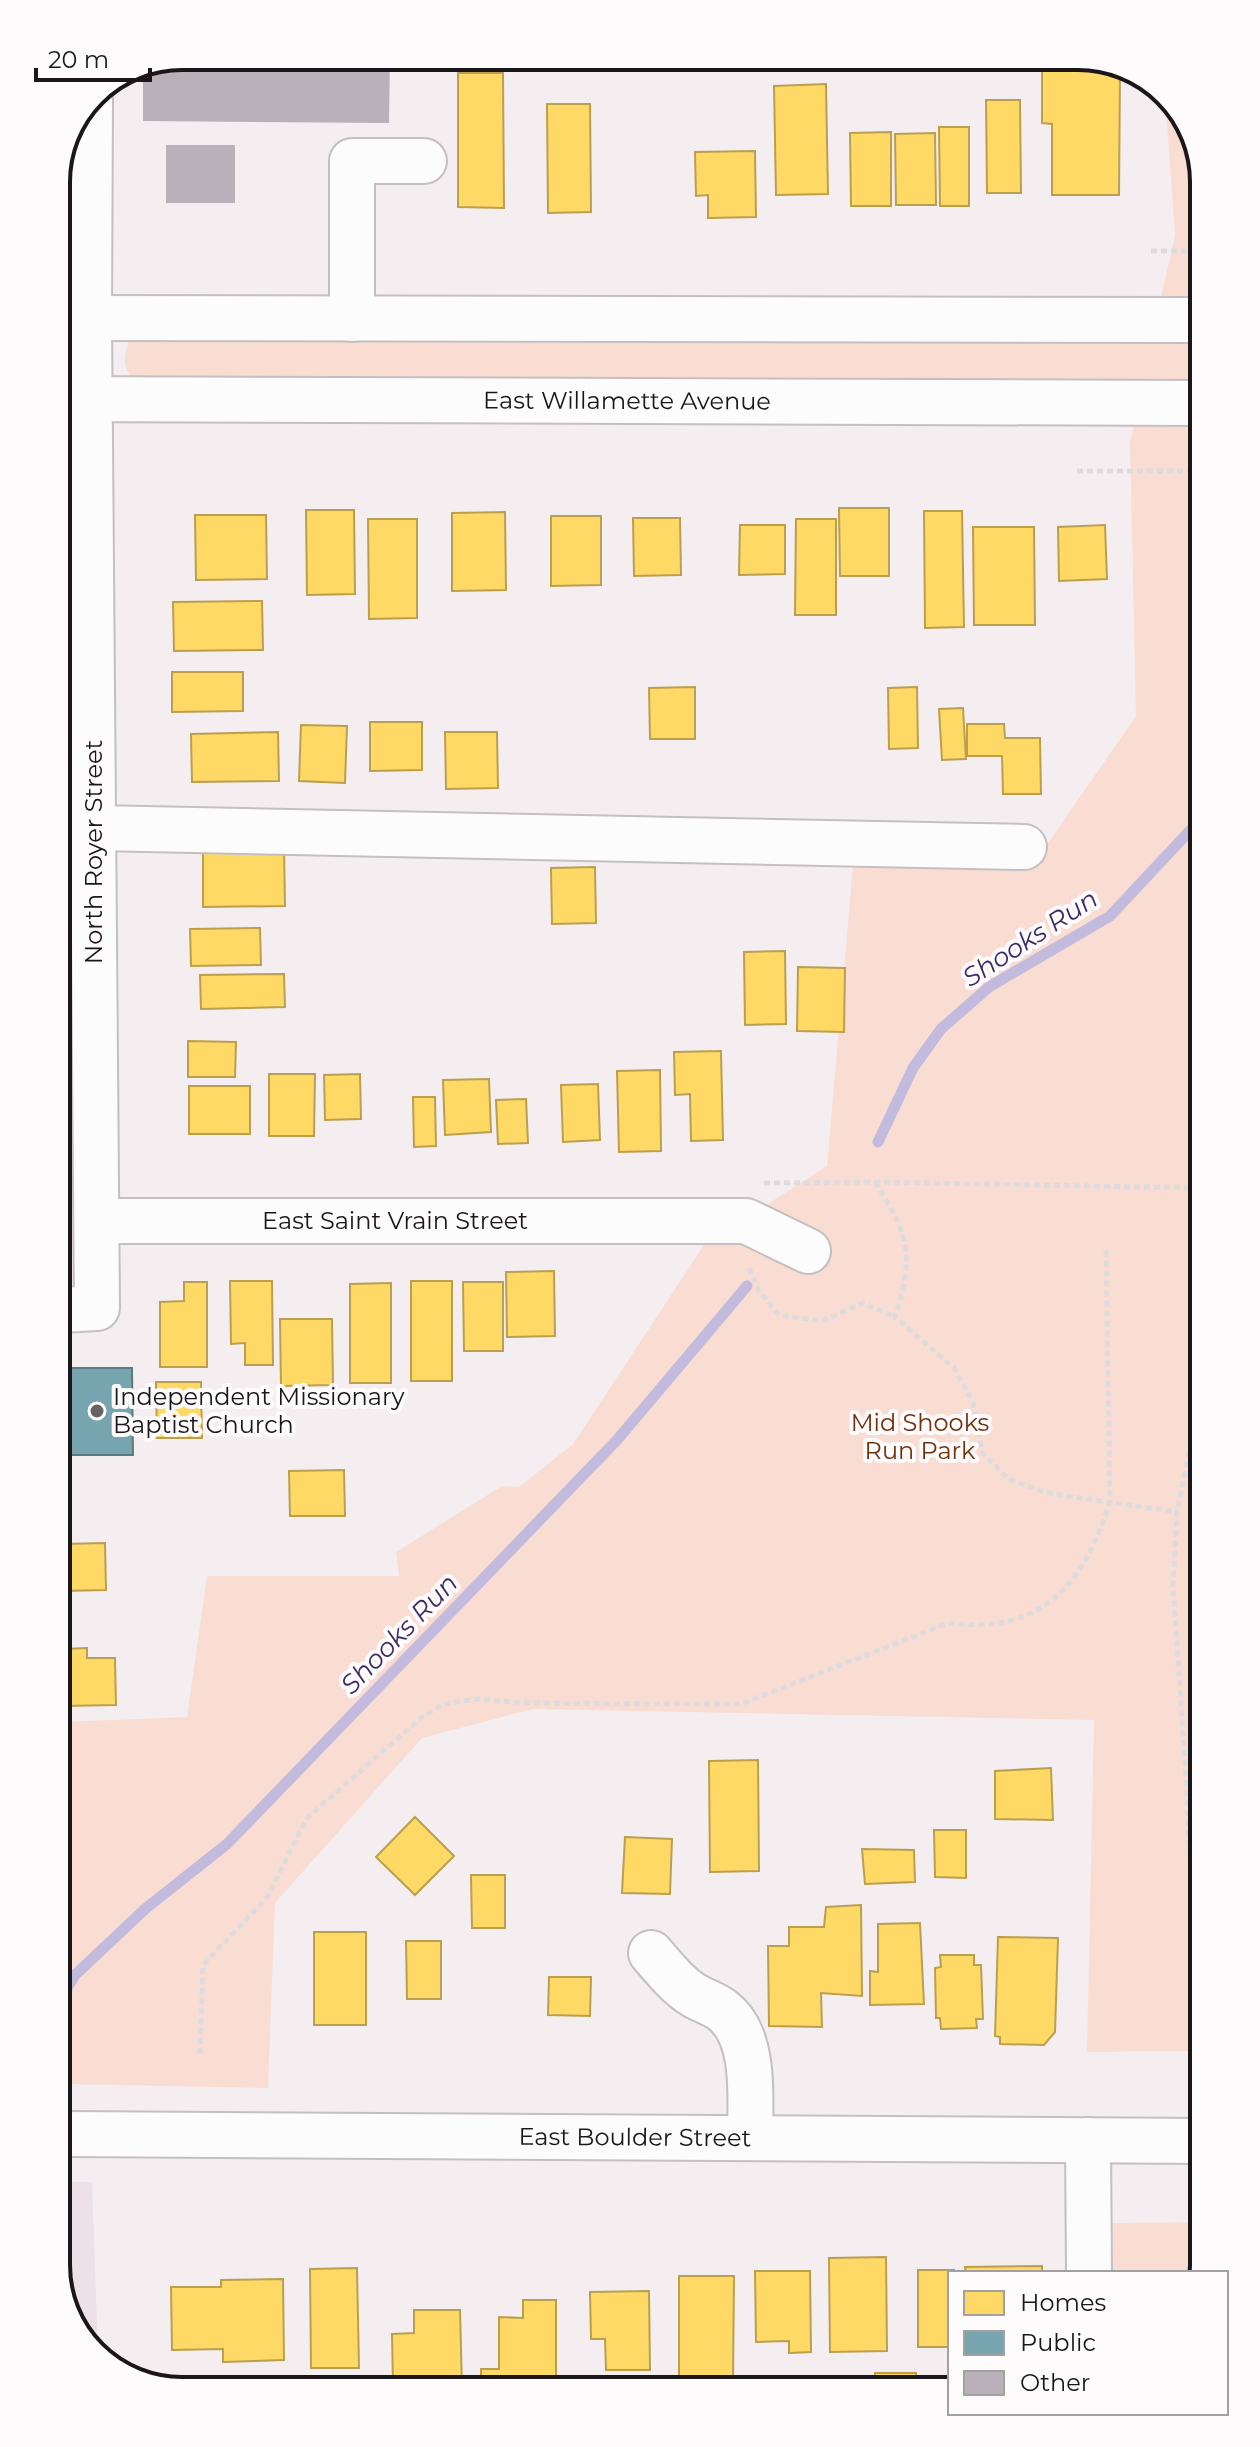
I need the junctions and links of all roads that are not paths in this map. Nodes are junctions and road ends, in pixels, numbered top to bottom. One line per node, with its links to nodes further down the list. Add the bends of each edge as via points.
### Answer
1 (88, 122): 3 (street, North Royer Street)
2 (424, 161): 4 (street, via 352,161)
3 (73, 318): 4 (street); 6 (street, North Royer Street)
4 (352, 319): 5 (street)
5 (1190, 320)
6 (74, 399): 7 (street, East Willamette Avenue); 9 (street, North Royer Street)
7 (1190, 403)
8 (1024, 847): 9 (street)
9 (82, 854): 10 (street, North Royer Street)
10 (97, 1221): 11 (street, East Saint Vrain Street, via 746,1221); 12 (street, via 97,1308)
11 (808, 1251)
12 (70, 1310)
13 (651, 1953): 15 (street, via 676,1981 724,2011 741,2035 749,2056)
14 (70, 2134): 15 (street, East Boulder Street)
15 (750, 2138): 16 (street, East Boulder Street)
16 (1088, 2140): 17 (street, East Boulder Street); 18 (street)
17 (1190, 2141)
18 (1089, 2271)

